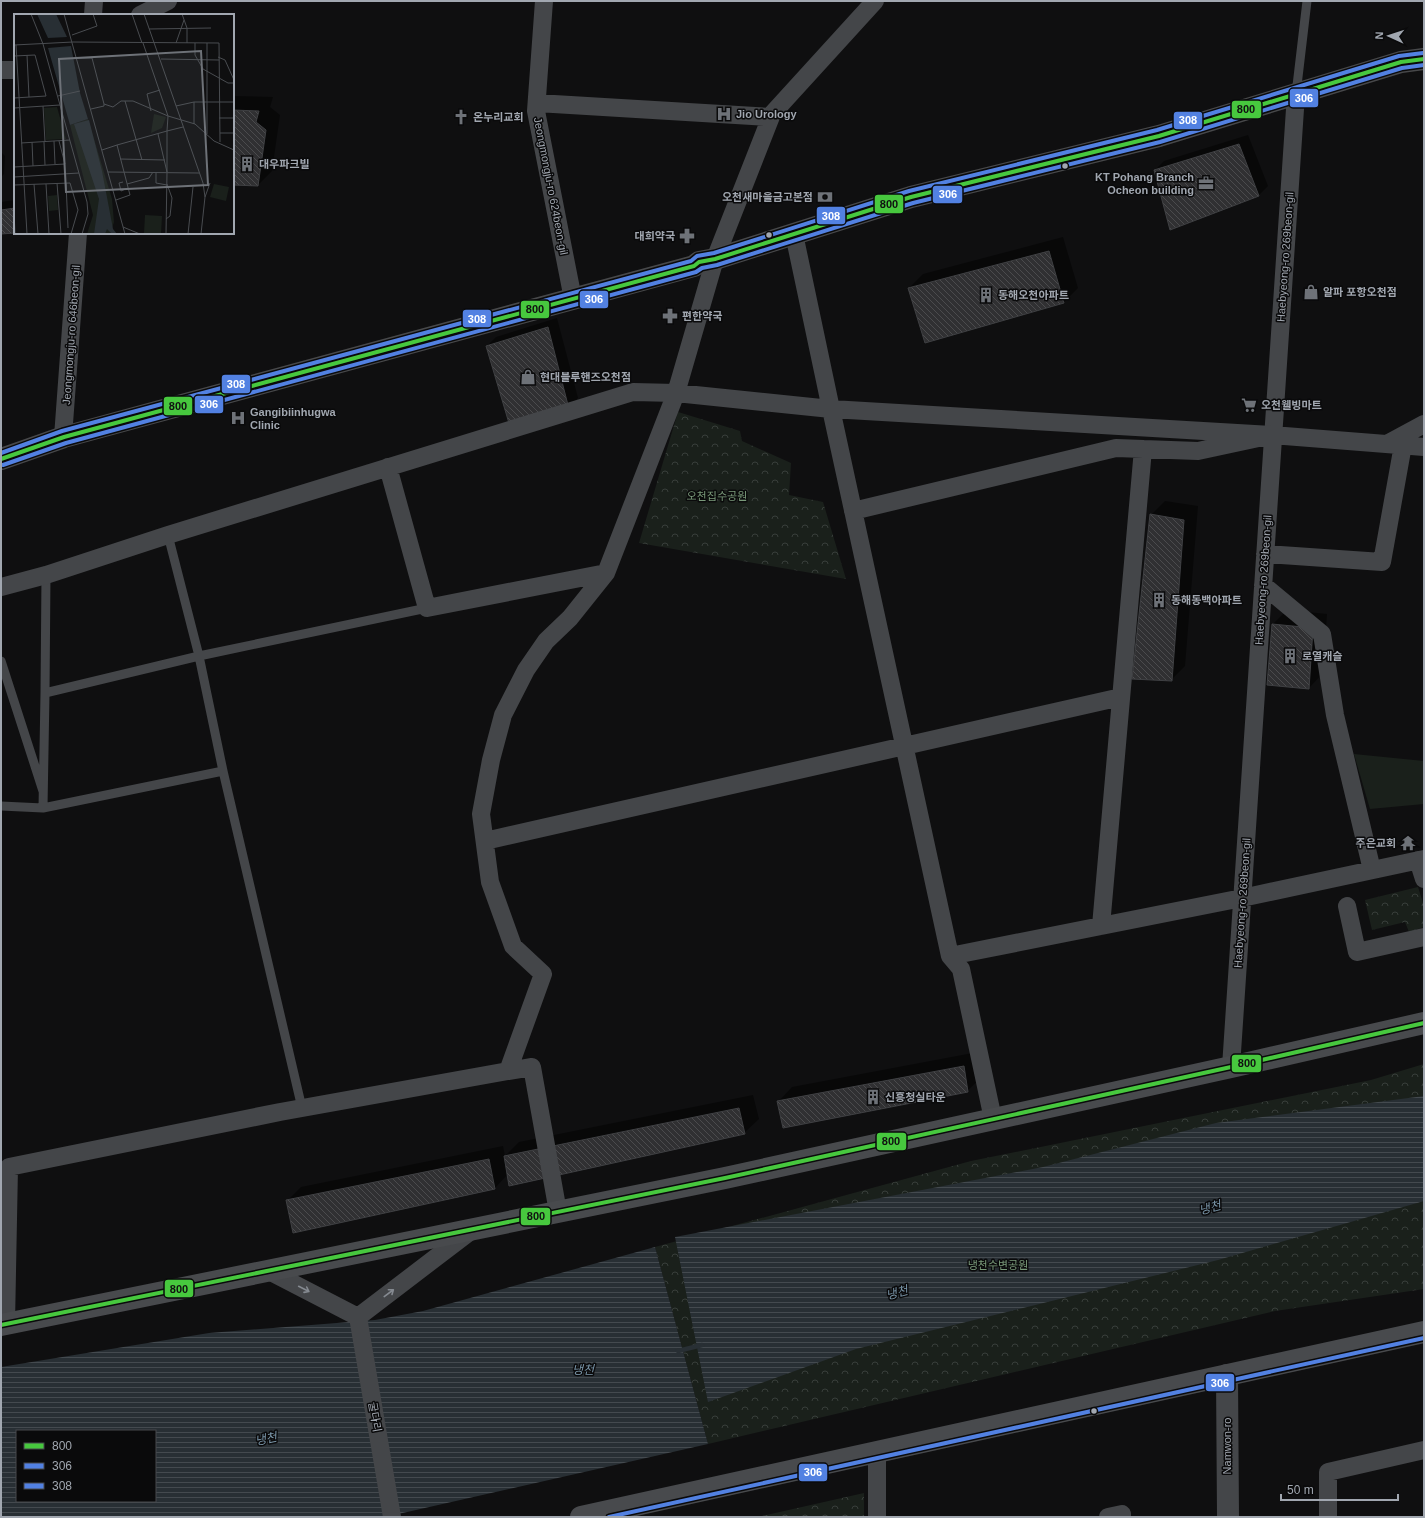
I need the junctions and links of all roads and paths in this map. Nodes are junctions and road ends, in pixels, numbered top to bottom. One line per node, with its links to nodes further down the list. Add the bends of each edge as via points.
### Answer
1 (94, 1): 6 (street)
2 (168, 1): 7 (street)
3 (544, 1): 12 (street, Jeongmongju-ro 624beon-gil)
4 (875, 1): 13 (street)
5 (1307, 1): 11 (lane)
6 (93, 14)
7 (142, 14)
8 (1424, 59): 11 (main road, via 1401,62)
9 (1, 70): 10 (street)
10 (14, 70)
11 (1296, 94): 15 (main road, via 1160,136 911,197); 21 (street, Haebyeong-ro 269beon-gil)
12 (537, 103): 13 (street); 17 (street, Jeongmongju-ro 624beon-gil, via 536,110)
13 (770, 117): 16 (street)
14 (78, 234): 22 (street, Jeongmongju-ro 646beon-gil)
15 (794, 234): 16 (main road); 19 (street)
16 (715, 259): 17 (main road); 18 (street)
17 (573, 299): 22 (main road)
18 (676, 393): 19 (street); 27 (street, via 633,392); 31 (street)
19 (831, 409): 21 (street); 28 (street)
20 (1424, 424): 23 (street)
21 (1272, 435): 23 (street); 25 (street, via 1198,451); 30 (street, Haebyeong-ro 269beon-gil)
22 (63, 437): 26 (main road)
23 (1395, 445): 24 (street); 30 (street, via 1382,562)
24 (1424, 447)
25 (1143, 449): 28 (street, via 1116,448); 39 (street)
26 (1, 459)
27 (388, 467): 29 (street); 35 (street)
28 (853, 511): 40 (street)
29 (168, 535): 32 (street); 36 (lane)
30 (1264, 554): 33 (street, Haebyeong-ro 269beon-gil)
31 (606, 573): 35 (street); 45 (street, via 570,618 546,641 526,670 503,715 491,760 482,814)
32 (46, 575): 34 (street); 38 (lane)
33 (1263, 584): 47 (street, via 1322,634 1335,715); 49 (street, Haebyeong-ro 269beon-gil)
34 (1, 587)
35 (427, 608): 36 (lane)
36 (199, 656): 38 (lane); 41 (lane)
37 (1, 661): 42 (lane)
38 (45, 693): 42 (lane)
39 (1121, 697): 40 (street); 51 (street)
40 (904, 745): 45 (street); 53 (street)
41 (223, 771): 44 (lane); 57 (lane)
42 (43, 791): 44 (lane)
43 (1, 806): 44 (lane)
44 (43, 808)
45 (485, 840): 56 (street, via 490,882 513,946 543,974)
46 (1421, 860): 47 (street); 48 (street)
47 (1372, 870): 49 (street)
48 (1424, 879)
49 (1242, 898): 51 (street); 55 (street, Haebyeong-ro 269beon-gil)
50 (1348, 906): 52 (street, via 1357,952)
51 (1101, 926): 53 (street)
52 (1424, 937)
53 (950, 956): 58 (street, via 961,969)
54 (1424, 1023): 55 (main road)
55 (1231, 1067): 58 (main road)
56 (508, 1071): 57 (street); 59 (street, via 532,1067)
57 (302, 1108): 63 (street, via 9,1167)
58 (994, 1119): 59 (main road)
59 (558, 1212): 60 (main road)
60 (473, 1229): 61 (main road); 62 (street, one-way to 60)
61 (269, 1271): 62 (street, one-way to 62); 63 (main road)
62 (358, 1319): 68 (street, 굴다리)
63 (3, 1325)
64 (1424, 1332): 65 (main road)
65 (1227, 1375): 67 (main road); 73 (street, Namwon-ro)
66 (1424, 1450): 74 (street, via 1328,1472)
67 (877, 1452): 69 (main road); 70 (street)
68 (392, 1517)
69 (581, 1517)
70 (877, 1517)
71 (1108, 1517): 72 (street, via 1122,1514)
72 (1122, 1517)
73 (1228, 1517)
74 (1328, 1517)

